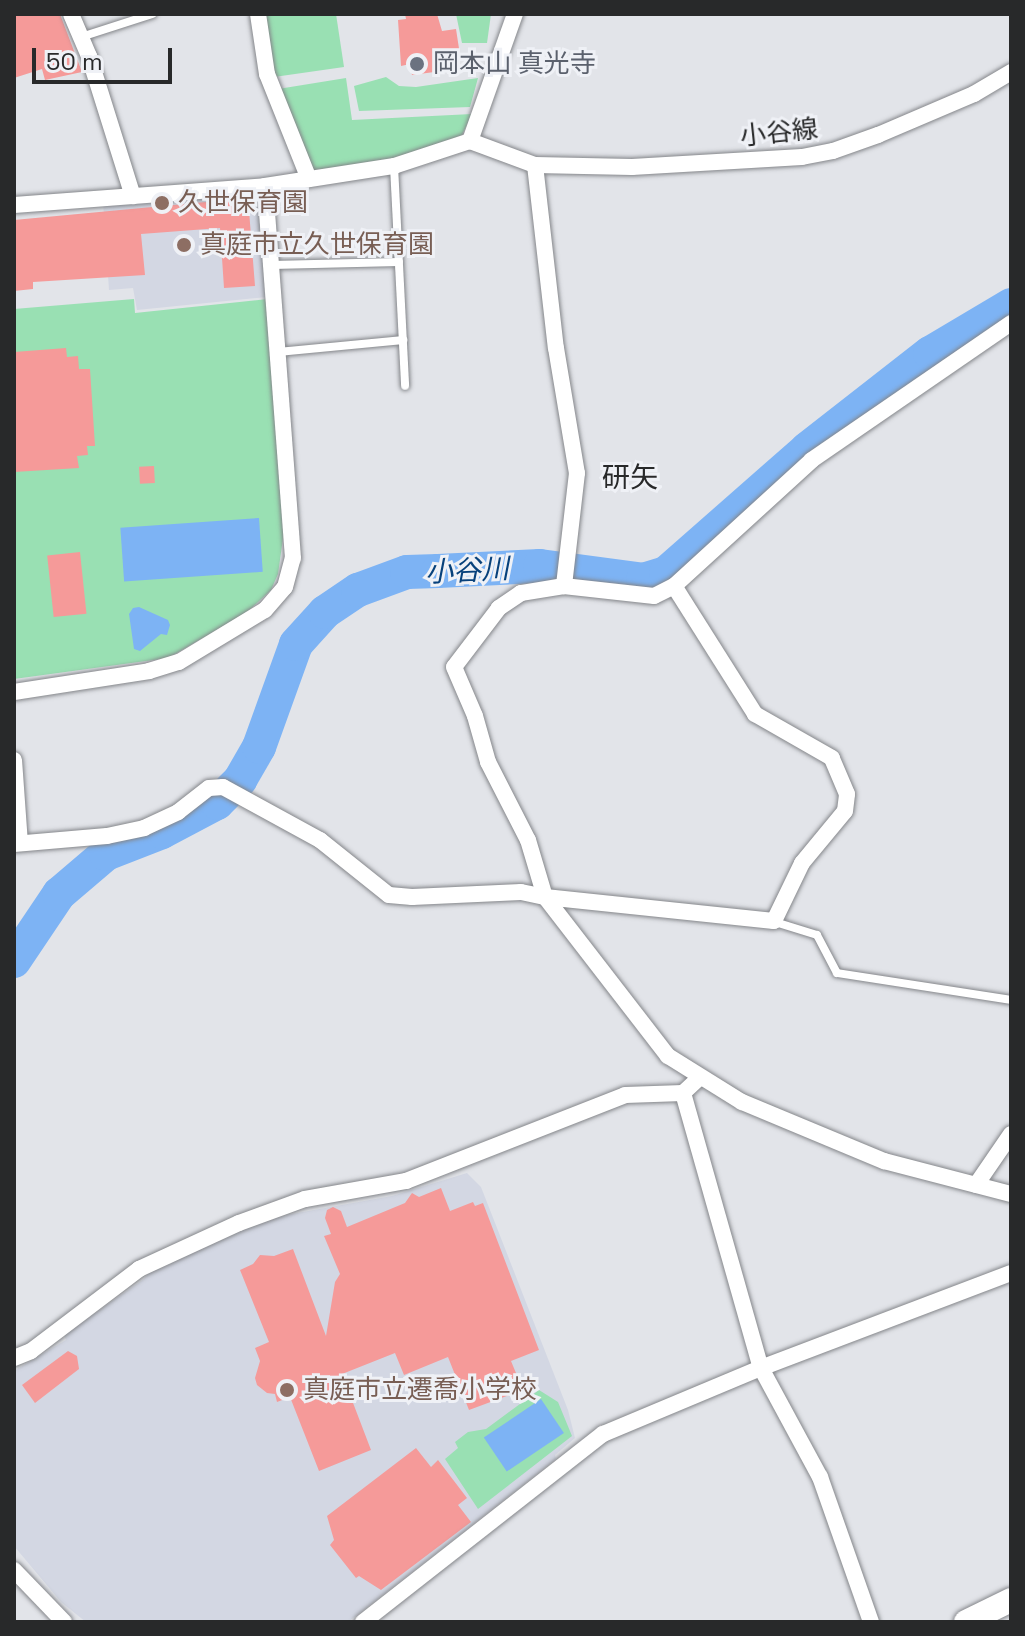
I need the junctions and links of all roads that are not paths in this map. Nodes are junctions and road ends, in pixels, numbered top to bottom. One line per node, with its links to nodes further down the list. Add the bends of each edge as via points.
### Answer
1 (71, 14): 7 (street)
2 (152, 14): 7 (lane)
3 (258, 14): 12 (street, via 267,74)
4 (502, 14): 6 (street)
5 (515, 14): 6 (street)
6 (505, 36): 9 (street)
7 (81, 37): 14 (street)
8 (1011, 72): 10 (street, 小谷線, via 974,94 833,151 726,163)
9 (470, 141): 10 (street, 小谷線); 11 (street)
10 (535, 165): 22 (street, via 577,473)
11 (394, 166): 12 (street); 16 (lane)
12 (309, 179): 13 (street)
13 (265, 186): 14 (street); 17 (street)
14 (133, 196): 15 (street)
15 (14, 205)
16 (399, 262): 17 (lane); 19 (lane)
17 (272, 265): 20 (street)
18 (1011, 323): 23 (street, via 812,460)
19 (403, 340): 20 (lane); 21 (lane)
20 (277, 353): 24 (street, via 293,558 285,587 265,610 179,662)
21 (405, 386)
22 (564, 586): 23 (street, via 654,596); 27 (street, via 521,593 499,608 454,667 488,762 528,840)
23 (674, 586): 28 (street, via 755,714 832,758 847,794 845,811 802,863)
24 (14, 692)
25 (14, 760): 26 (street)
26 (17, 844): 27 (street, via 144,828 178,812 209,788 223,787 320,840 389,895 521,892)
27 (545, 897): 28 (street); 30 (street, via 668,1056)
28 (774, 921): 29 (lane, via 817,935 837,973)
29 (1011, 1000)
30 (699, 1078): 31 (street); 33 (street, via 742,1102 884,1161)
31 (683, 1093): 36 (street, via 625,1095 406,1181 305,1199 239,1223 139,1269 31,1351); 37 (street)
32 (1011, 1134): 33 (street)
33 (976, 1185): 34 (street)
34 (1011, 1194)
35 (1011, 1273): 37 (street)
36 (14, 1358)
37 (761, 1368): 41 (street, via 603,1434); 42 (street, via 820,1477)
38 (14, 1570): 40 (street)
39 (1011, 1600): 43 (main road)
40 (64, 1622)
41 (363, 1622)
42 (871, 1622)
43 (966, 1622)

